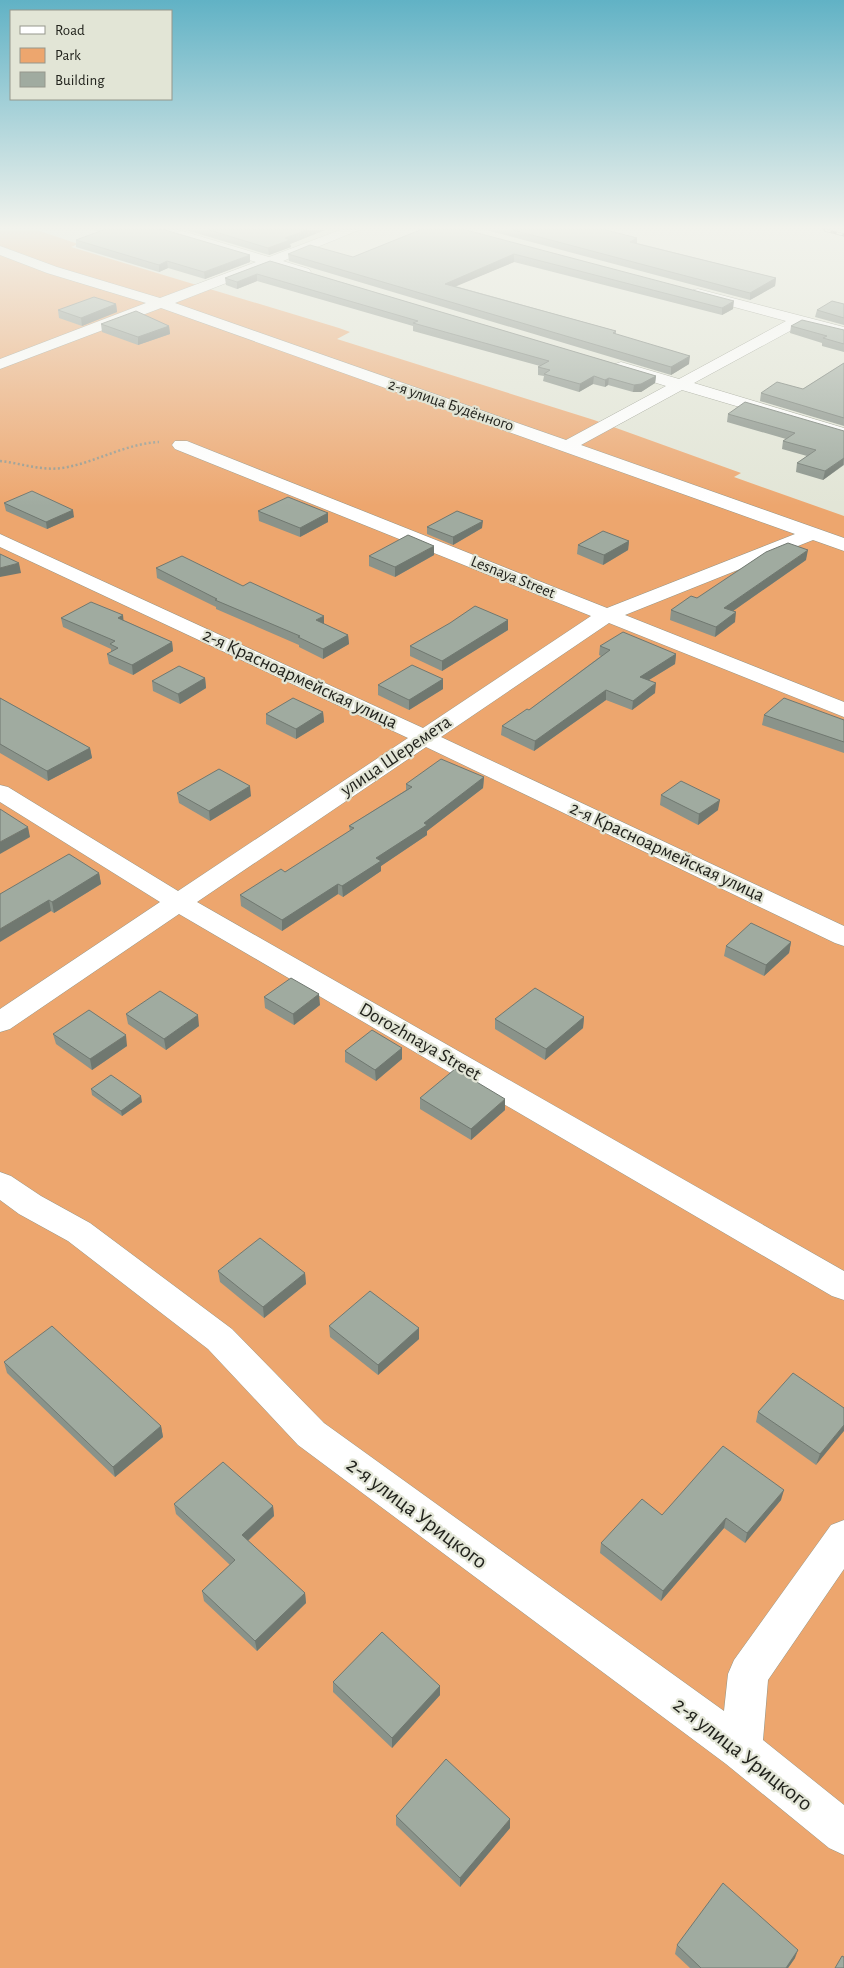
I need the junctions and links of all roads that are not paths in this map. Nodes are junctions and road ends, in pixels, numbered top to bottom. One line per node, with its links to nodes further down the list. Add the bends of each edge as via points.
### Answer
1 (113, 322): 7 (street)
2 (212, 322): 11 (street, 2-я улица Будённого)
3 (796, 322): 8 (street)
4 (806, 322): 5 (street)
5 (844, 332)
6 (603, 361): 8 (street)
7 (0, 364)
8 (678, 384): 9 (street); 11 (street)
9 (844, 433)
10 (181, 445): 15 (street, Lesnaya Street)
11 (568, 446): 12 (street, 2-я улица Будённого)
12 (814, 533): 14 (street, 2-я улица Будённого); 15 (street, улица Шеремета)
13 (0, 540): 17 (street, 2-я Красноармейская улица)
14 (844, 545)
15 (607, 615): 16 (street, Lesnaya Street); 17 (street, улица Шеремета)
16 (844, 710)
17 (424, 737): 19 (street, улица Шеремета); 20 (street, 2-я Красноармейская улица)
18 (0, 792): 19 (street, Dorozhnaya Street)
19 (178, 902): 21 (street, улица Шеремета); 23 (street, Dorozhnaya Street)
20 (844, 937)
21 (0, 1022)
22 (0, 1184): 25 (street, 2-я улица Урицкого, via 79,1232 220,1339 311,1434)
23 (844, 1287)
24 (844, 1537): 25 (street, via 748,1674)
25 (741, 1749): 26 (street, 2-я улица Урицкого)
26 (844, 1833)

